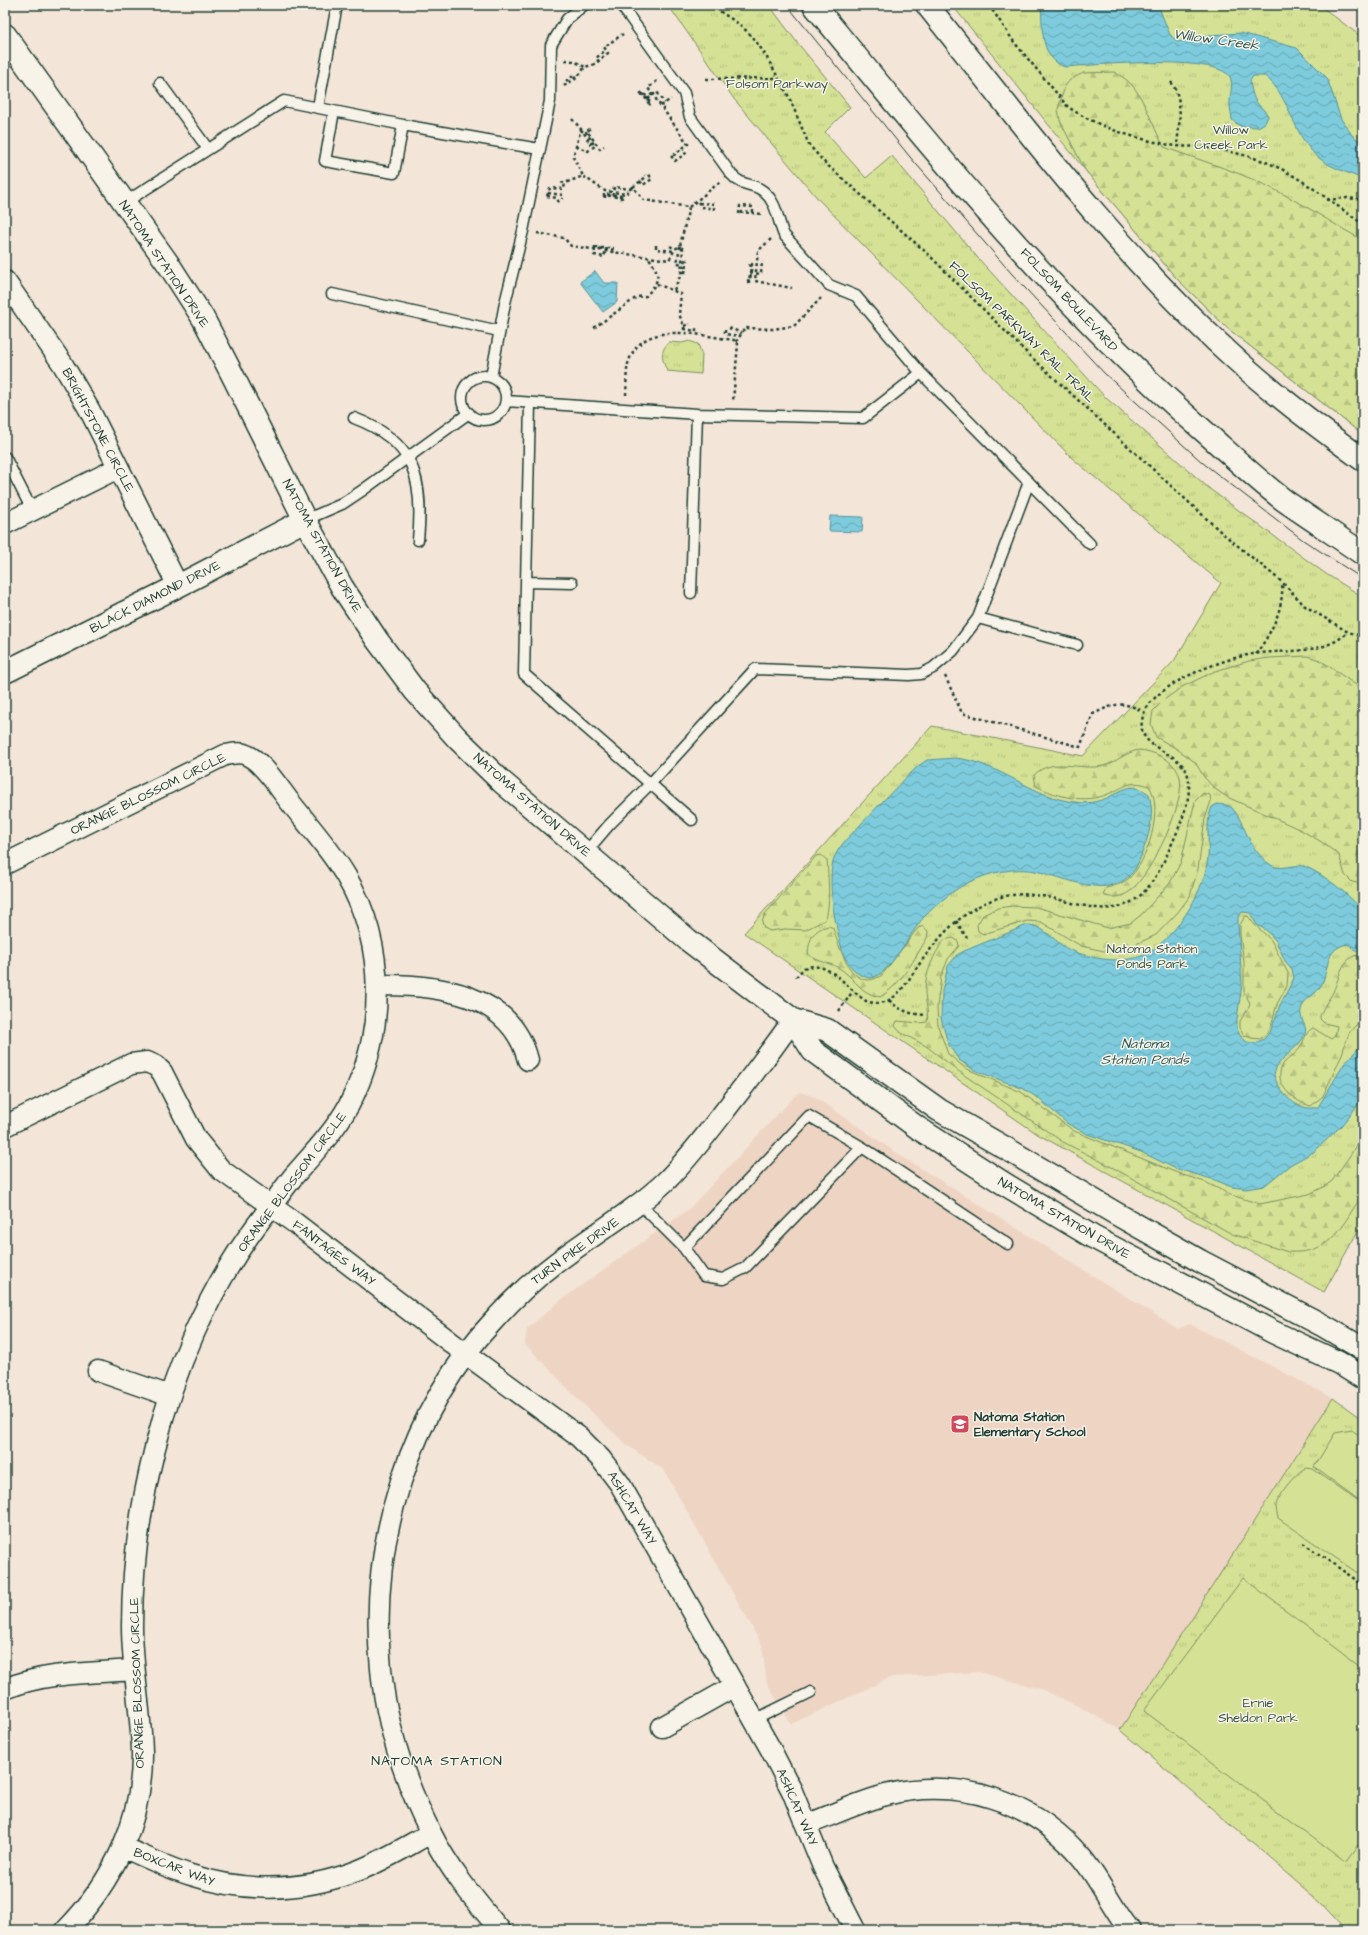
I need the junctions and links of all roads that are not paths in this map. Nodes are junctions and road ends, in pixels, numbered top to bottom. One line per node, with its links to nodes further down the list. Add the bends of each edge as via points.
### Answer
1 (337, 5): 8 (lane)
2 (584, 5): 12 (lane, via 567,19 551,45 550,101)
3 (621, 5): 17 (lane, via 684,93 690,117 731,174 737,181 763,191 776,207 784,236 832,286 856,296)
4 (814, 5): 34 (street, FOLSOM BOULEVARD, via 918,132 1020,249 1092,326 1152,386 1284,500)
5 (927, 5): 26 (street, via 1040,147 1164,290 1229,354)
6 (5, 35): 13 (street, NATOMA STATION DRIVE)
7 (160, 83): 11 (lane)
8 (318, 108): 9 (lane); 11 (lane, via 284,101)
9 (334, 111): 10 (lane); 10 (lane, via 325,161 394,173)
10 (403, 125): 12 (lane)
11 (208, 149): 13 (lane)
12 (539, 150): 16 (lane)
13 (124, 202): 30 (street, NATOMA STATION DRIVE, via 169,265 202,318)
14 (5, 281): 27 (street, BRIGHTSTONE CIRCLE, via 62,363 89,409)
15 (332, 294): 16 (lane)
16 (499, 331): 18 (lane)
17 (921, 374): 22 (lane, via 863,418); 28 (lane)
18 (492, 377): 19 (lane, via 502,385); 21 (lane, via 478,377 467,384 462,397)
19 (506, 401): 20 (lane); 21 (lane, via 502,411 491,419 477,418)
20 (530, 404): 22 (lane); 35 (lane)
21 (468, 413): 24 (lane)
22 (697, 414): 38 (lane)
23 (354, 418): 24 (lane, via 371,424 388,435)
24 (408, 456): 30 (lane, via 342,504); 32 (lane, via 419,486 421,513)
25 (5, 457): 29 (lane)
26 (1363, 460)
27 (118, 468): 29 (street); 37 (street, BRIGHTSTONE CIRCLE)
28 (1029, 482): 33 (lane); 39 (lane)
29 (32, 510): 31 (street)
30 (305, 520): 37 (street, BLACK DIAMOND DRIVE); 44 (street, NATOMA STATION DRIVE, via 342,588 416,691 457,738 502,782)
31 (5, 524)
32 (418, 540)
33 (1090, 544)
34 (1363, 554)
35 (526, 582): 36 (lane); 42 (lane, via 524,674)
36 (572, 583)
37 (178, 586): 41 (street, BLACK DIAMOND DRIVE)
38 (691, 593)
39 (978, 618): 40 (lane); 42 (lane, via 953,651 921,674 755,669)
40 (1077, 645)
41 (5, 672)
42 (651, 783): 43 (lane); 44 (lane)
43 (692, 820)
44 (586, 852): 47 (street, NATOMA STATION DRIVE, via 688,940)
45 (5, 864): 46 (street, ORANGE BLOSSOM CIRCLE, via 225,755 248,755 273,780 346,876 360,905 370,935)
46 (377, 985): 48 (street, via 408,984 438,989 486,1004 504,1016 516,1030 525,1047); 52 (street, ORANGE BLOSSOM CIRCLE, via 371,1047 350,1102 330,1134)
47 (793, 1020): 51 (street, TURN PIKE DRIVE, via 699,1146); 55 (street, NATOMA STATION DRIVE, via 826,1030 939,1110 1115,1214); 58 (street, NATOMA STATION DRIVE, via 813,1051 918,1128 1003,1183 1100,1241 1273,1332 1339,1363)
48 (528, 1060)
49 (5, 1126): 52 (street, FANTAGES WAY, via 125,1066 147,1062 162,1072 190,1128 221,1170)
50 (862, 1147): 53 (lane); 54 (lane, via 809,1116); 54 (lane, via 745,1268 723,1279 704,1276)
51 (640, 1203): 54 (lane); 56 (street, TURN PIKE DRIVE, via 528,1286 495,1318)
52 (272, 1206): 56 (street, FANTAGES WAY); 59 (street, ORANGE BLOSSOM CIRCLE, via 229,1267 206,1309)
53 (1008, 1244)
54 (684, 1248)
55 (1363, 1349)
56 (466, 1354): 61 (street, ASHCAT WAY, via 578,1437 601,1459 620,1484); 67 (street, TURN PIKE DRIVE, via 439,1395 418,1437 388,1527 381,1574 378,1621 380,1668 385,1699 403,1768)
57 (98, 1371): 59 (street)
58 (1363, 1378)
59 (170, 1396): 60 (street, ORANGE BLOSSOM CIRCLE, via 148,1475 138,1530 132,1627)
60 (134, 1670): 62 (street, via 51,1676); 68 (street, ORANGE BLOSSOM CIRCLE, via 142,1750 141,1767 137,1800)
61 (735, 1686): 64 (street, ASHCAT WAY); 65 (street)
62 (5, 1689)
63 (811, 1692): 64 (lane)
64 (754, 1720): 66 (street, ASHCAT WAY, via 789,1785)
65 (662, 1727)
66 (806, 1825): 71 (street, ASHCAT WAY, via 823,1867); 72 (street, via 903,1791 943,1789 982,1794 1037,1818 1068,1843 1093,1873)
67 (431, 1833): 68 (street, BOXCAR WAY, via 358,1871 313,1885 282,1889 219,1884 189,1875); 70 (street, TURN PIKE DRIVE, via 473,1899)
68 (123, 1847): 69 (street, ORANGE BLOSSOM CIRCLE, via 109,1875 90,1903)
69 (66, 1930)
70 (500, 1930)
71 (855, 1930)
72 (1130, 1930)

